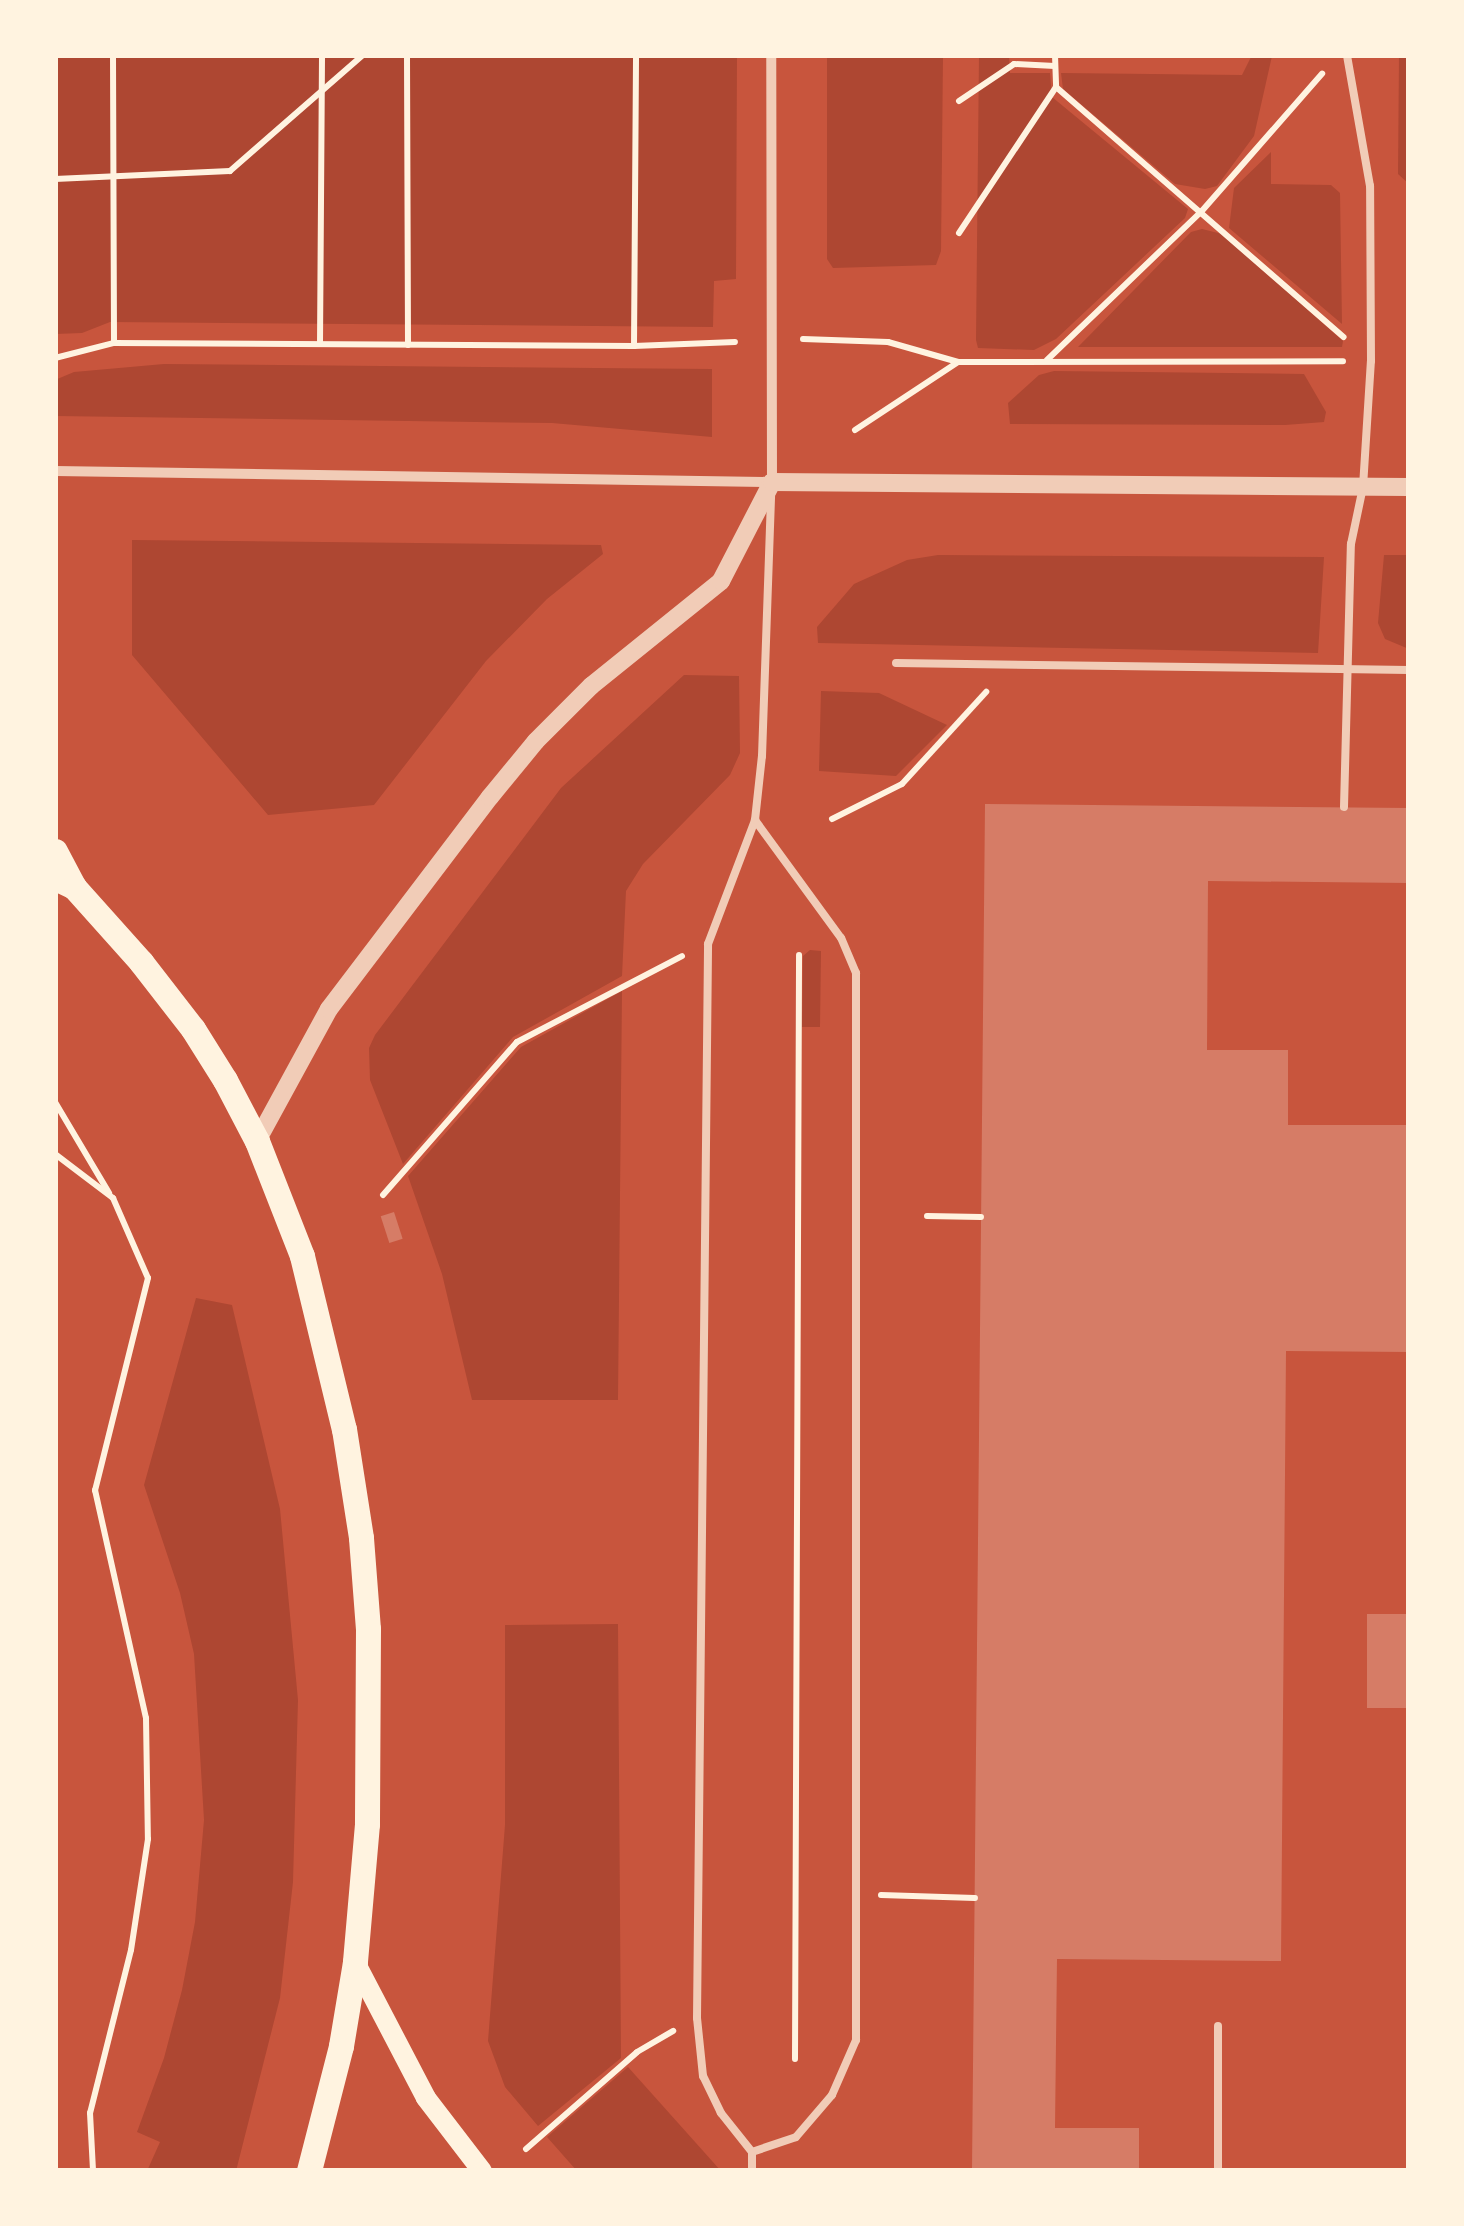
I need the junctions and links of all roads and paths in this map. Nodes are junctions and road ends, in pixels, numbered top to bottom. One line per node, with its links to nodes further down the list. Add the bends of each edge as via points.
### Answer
1 (113, 55): 14 (path)
2 (322, 55): 12 (path)
3 (364, 55): 12 (path)
4 (407, 55): 22 (path)
5 (636, 55): 23 (path)
6 (771, 55): 30 (street)
7 (1055, 55): 9 (path)
8 (1348, 55): 26 (lane, via 1370,186)
9 (1055, 66): 11 (path); 13 (path, via 1014,64)
10 (1326, 68): 16 (path)
11 (1056, 87): 16 (path); 17 (path)
12 (322, 90): 14 (path, via 230,171); 21 (path)
13 (959, 101)
14 (113, 178): 15 (path); 20 (path)
15 (55, 179)
16 (1201, 212): 25 (path); 26 (path)
17 (959, 233)
18 (803, 339): 27 (path, via 888,342)
19 (735, 342): 23 (path)
20 (114, 343): 21 (path); 24 (path)
21 (320, 344): 22 (path)
22 (408, 345): 23 (path)
23 (634, 346)
24 (55, 358)
25 (1046, 361): 26 (path); 27 (path)
26 (1371, 361): 31 (lane)
27 (958, 362): 28 (path)
28 (855, 430)
29 (55, 471): 30 (street)
30 (772, 482): 31 (street); 39 (lane); 45 (street, via 721,580 591,686 490,797 329,1008)
31 (1362, 487): 32 (street); 35 (lane, via 1351,544)
32 (1409, 487)
33 (896, 664): 34 (lane)
34 (1010, 665): 35 (lane); 38 (path, via 902,784)
35 (1348, 670): 36 (lane); 37 (lane)
36 (1409, 670)
37 (1344, 807)
38 (832, 819)
39 (754, 820): 42 (lane); 51 (lane, via 842,938 856,974)
40 (55, 851): 41 (main road)
41 (64, 883): 45 (main road, via 193,1029)
42 (708, 944): 47 (path, via 517,1042); 54 (lane)
43 (799, 956): 56 (path)
44 (55, 1102): 48 (path)
45 (257, 1141): 53 (main road, via 302,1256 325,1340 361,1538 371,1722)
46 (55, 1154): 48 (path)
47 (383, 1194)
48 (113, 1198): 59 (path, via 148,1278 95,1490 146,1718 148,1839 131,1950 90,2114)
49 (927, 1216): 50 (path)
50 (981, 1217)
51 (856, 1894): 52 (path); 58 (lane, via 856,2040 832,2095 796,2137)
52 (974, 1898)
53 (354, 1962): 60 (main road); 61 (main road, via 426,2098)
54 (696, 2018): 57 (path, via 637,2052); 58 (lane, via 702,2076)
55 (1218, 2026): 63 (lane)
56 (795, 2059)
57 (526, 2149)
58 (752, 2152): 62 (lane)
59 (93, 2171)
60 (309, 2171)
61 (482, 2171)
62 (752, 2171)
63 (1218, 2171)

